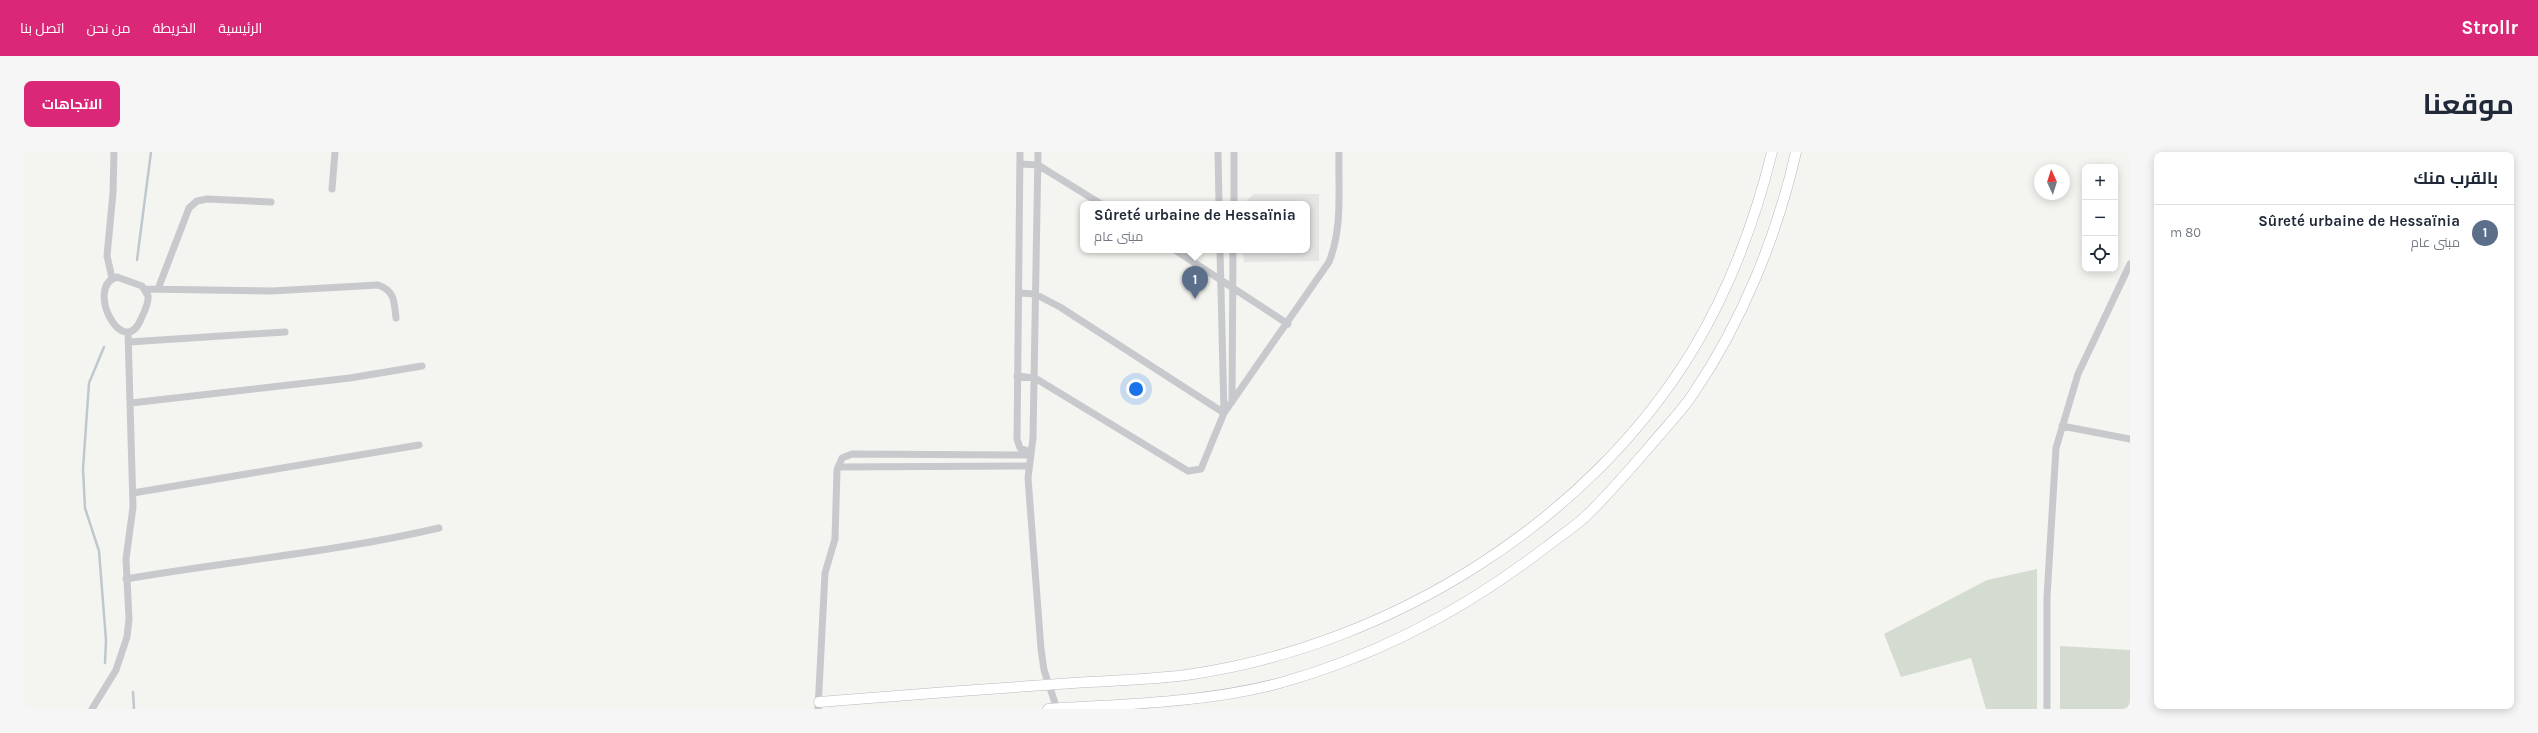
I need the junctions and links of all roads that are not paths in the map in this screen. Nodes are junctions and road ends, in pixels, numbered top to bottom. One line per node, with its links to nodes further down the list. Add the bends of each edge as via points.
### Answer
1 (114, 152): 21 (street, via 107,256)
2 (335, 152): 12 (street)
3 (1020, 152): 10 (street)
4 (1038, 152): 11 (street)
5 (1218, 152): 14 (street)
6 (1234, 152): 15 (street)
7 (1338, 152): 29 (street, via 1340,225 1336,245 1329,262)
8 (1772, 152): 51 (street, via 1752,228 1724,293 1694,349 1656,403 1609,458 1552,511 1497,554 1389,616 1324,643 1192,674)
9 (1796, 152): 54 (street, via 1788,187 1758,272 1725,342 1693,396 1621,480 1585,517 1533,557 1474,599 1412,633 1340,662 1280,682 1224,695 1185,700)
10 (1020, 164): 11 (street); 26 (street)
11 (1038, 165): 13 (street); 27 (street)
12 (332, 189)
13 (1096, 201)
14 (1219, 201)
15 (1234, 201)
16 (271, 202): 25 (street, via 207,199 196,201 189,208)
17 (1180, 253): 22 (street)
18 (1220, 253): 22 (street)
19 (1233, 253): 23 (street)
20 (2130, 264): 40 (street, via 2078,374)
21 (112, 278): 24 (street, via 121,277); 31 (street, via 104,290 106,306 115,326 120,331)
22 (1221, 280): 23 (street); 36 (street)
23 (1232, 288): 29 (street); 37 (street)
24 (145, 289): 25 (street); 31 (street, via 148,304 139,324)
25 (158, 290): 28 (street, via 272,291 378,285 388,288 394,295)
26 (1019, 293): 27 (street); 34 (street)
27 (1035, 294): 35 (street); 39 (street, via 1060,307)
28 (396, 318)
29 (1288, 324): 37 (street)
30 (285, 332): 32 (street)
31 (128, 333): 32 (street)
32 (129, 342): 38 (street)
33 (422, 366): 38 (street, via 350,378)
34 (1017, 376): 35 (street); 43 (street, via 1017,442 1020,448)
35 (1035, 378): 39 (street, via 1188,471 1201,470); 43 (street)
36 (1224, 402): 37 (street); 39 (street)
37 (1232, 402): 39 (street)
38 (131, 403): 48 (street)
39 (1224, 413)
40 (2062, 426): 41 (street); 55 (street, via 2056,448 2048,589)
41 (2130, 439)
42 (419, 445): 48 (street)
43 (1030, 453): 44 (street); 45 (street)
44 (944, 454): 46 (street, via 848,454 840,460); 47 (street)
45 (1028, 466): 47 (street); 51 (street, via 1041,649)
46 (838, 467): 47 (street); 52 (street, via 836,530 824,577)
47 (943, 467)
48 (133, 494): 50 (street)
49 (439, 528): 50 (street, via 329,550 199,566)
50 (126, 580): 53 (street, via 128,620 123,654)
51 (1048, 685): 52 (street); 54 (street)
52 (819, 705)
53 (92, 709)
54 (1054, 709)
55 (2047, 709)

